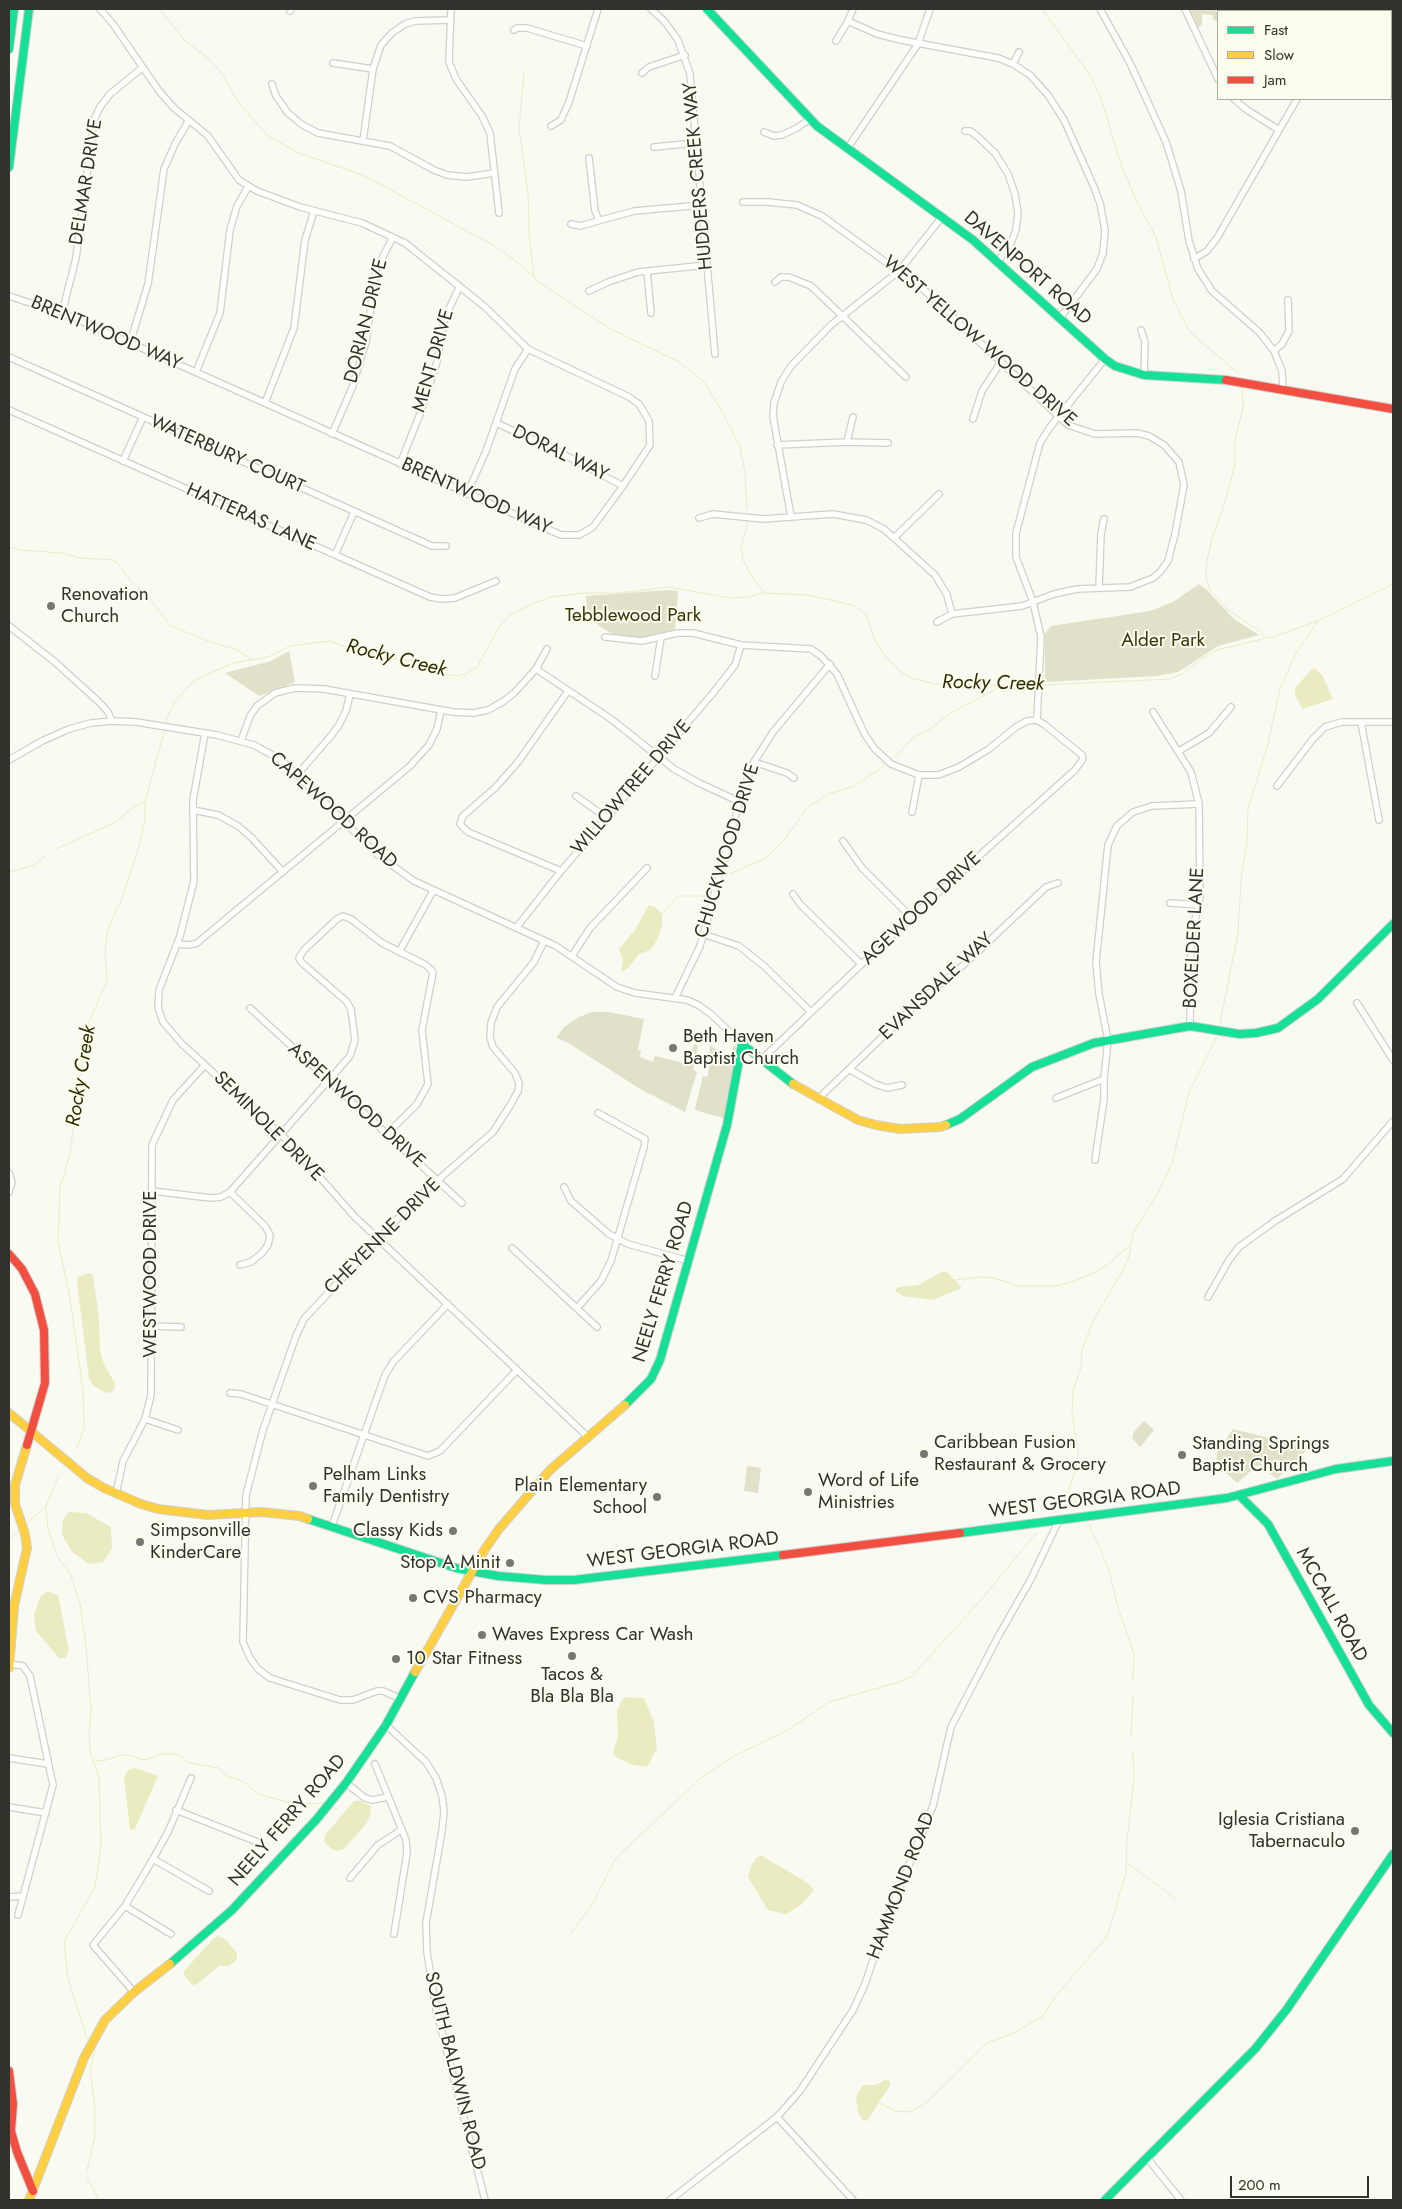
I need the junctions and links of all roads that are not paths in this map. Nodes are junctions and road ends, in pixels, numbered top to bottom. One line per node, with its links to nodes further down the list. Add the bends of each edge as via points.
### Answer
1 (14, 9): 18 (main road)
2 (29, 9): 41 (main road)
3 (100, 9): 23 (street, BRENTWOOD WAY)
4 (451, 9): 12 (street)
5 (598, 9): 17 (street)
6 (651, 9): 20 (street, HUDDERS CREEK WAY, via 676,36)
7 (707, 9): 30 (main road, DAVENPORT ROAD)
8 (853, 9): 13 (street)
9 (930, 9): 16 (street)
10 (1100, 9): 52 (street, via 1130,63 1169,149)
11 (1185, 9): 26 (street)
12 (450, 20): 24 (street, via 415,21 398,28 382,45); 42 (street, via 450,66 488,128)
13 (848, 21): 15 (street); 16 (street, via 877,34)
14 (514, 30): 17 (street, via 527,28)
15 (836, 41)
16 (918, 44): 22 (street, via 981,54); 39 (street)
17 (586, 46): 32 (street, via 564,114)
18 (9, 49)
19 (1019, 52): 22 (street)
20 (685, 55): 25 (street, via 649,66); 37 (street, HUDDERS CREEK WAY, via 690,74)
21 (333, 63): 24 (street)
22 (1013, 64): 65 (street, via 1037,82 1057,108 1104,216 1105,240 1100,264)
23 (142, 68): 31 (street, BRENTWOOD WAY, via 166,100); 63 (street, DELMAR DRIVE, via 110,94 94,120 76,258)
24 (372, 69): 36 (street)
25 (642, 73)
26 (1217, 77)
27 (272, 84): 36 (street, via 282,106 301,124 327,136)
28 (1235, 100): 33 (street)
29 (1296, 100): 33 (street)
30 (810, 118): 35 (street, via 782,135 769,136); 39 (main road, DAVENPORT ROAD)
31 (190, 120): 43 (street, BRENTWOOD WAY, via 208,136 233,174); 67 (street, via 164,169 148,284)
32 (551, 126)
33 (1279, 130): 52 (street, via 1217,238)
34 (965, 131): 53 (street, via 977,136 995,153 1016,194 1016,230)
35 (764, 132)
36 (362, 141): 42 (street, via 395,148 447,175 466,177)
37 (696, 143): 38 (street); 45 (street, HUDDERS CREEK WAY)
38 (654, 147)
39 (847, 149): 48 (main road, DAVENPORT ROAD)
40 (589, 158): 49 (street, via 595,211)
41 (9, 167)
42 (494, 173): 47 (street)
43 (248, 187): 46 (street, BRENTWOOD WAY); 74 (street, via 230,230 220,313)
44 (743, 202): 56 (street, WEST YELLOW WOOD DRIVE, via 781,203 812,210)
45 (702, 205): 49 (street, via 634,211); 54 (street, HUDDERS CREEK WAY)
46 (314, 211): 51 (street, BRENTWOOD WAY, via 362,223); 78 (street, via 306,240 294,328)
47 (499, 213)
48 (942, 217): 53 (main road, DAVENPORT ROAD); 56 (street)
49 (599, 220): 50 (street, via 580,226)
50 (571, 224)
51 (393, 237): 58 (street, BRENTWOOD WAY, via 414,250); 86 (street, DORIAN DRIVE, via 376,270 366,342 352,388)
52 (1194, 259): 69 (street, via 1212,291 1259,332)
53 (998, 261): 65 (main road, DAVENPORT ROAD)
54 (707, 265): 55 (street); 70 (street, HUDDERS CREEK WAY)
55 (646, 271): 59 (street); 62 (street)
56 (899, 271): 64 (street); 73 (street, WEST YELLOW WOOD DRIVE)
57 (775, 282): 64 (street, via 785,277 805,283)
58 (459, 288): 68 (street, BRENTWOOD WAY, via 484,306); 91 (street, MENT DRIVE, via 445,316 437,362)
59 (588, 291)
60 (9, 296): 63 (street, BRENTWOOD WAY)
61 (1288, 300): 69 (street, via 1289,331)
62 (651, 313)
63 (62, 314): 67 (street, BRENTWOOD WAY)
64 (843, 315): 76 (street); 89 (street, via 798,358 781,382 773,409)
65 (1060, 318): 72 (main road, DAVENPORT ROAD)
66 (1141, 330): 75 (street, via 1145,342)
67 (130, 343): 74 (street, BRENTWOOD WAY)
68 (528, 349): 85 (street, via 515,369); 92 (street, BRENTWOOD WAY, via 629,397 644,410 650,421 650,445)
69 (1274, 351): 77 (street, via 1282,371)
70 (715, 354)
71 (9, 357): 82 (street, WATERBURY COURT)
72 (1105, 359): 75 (main road, DAVENPORT ROAD); 81 (street)
73 (1001, 362): 81 (street, WEST YELLOW WOOD DRIVE); 84 (street, via 982,391)
74 (196, 372): 78 (street, BRENTWOOD WAY)
75 (1144, 375): 77 (main road, DAVENPORT ROAD, via 1239,381)
76 (906, 377)
77 (1283, 390): 79 (main road, DAVENPORT ROAD)
78 (265, 403): 86 (street, BRENTWOOD WAY)
79 (1393, 409)
80 (9, 410): 90 (street, HATTERAS LANE)
81 (1059, 416): 103 (street, WEST YELLOW WOOD DRIVE, via 1068,425 1089,433 1137,433 1154,438 1173,454 1182,472 1180,508 1172,548 1164,568 1153,578 1137,585); 104 (street, via 1037,452 1015,540 1016,557)
82 (142, 417): 90 (street); 95 (street, WATERBURY COURT)
83 (853, 417): 87 (street)
84 (973, 419)
85 (496, 423): 92 (street, DORAL WAY); 93 (street)
86 (332, 434): 91 (street, BRENTWOOD WAY)
87 (847, 442): 88 (street); 89 (street)
88 (888, 443)
89 (777, 445): 96 (street)
90 (122, 460): 101 (street, HATTERAS LANE)
91 (400, 464): 93 (street, BRENTWOOD WAY)
92 (623, 486): 93 (street, BRENTWOOD WAY, via 593,527 573,536 550,531)
93 (467, 494)
94 (938, 494): 99 (street)
95 (354, 512): 100 (street, WATERBURY COURT, via 432,546); 101 (street)
96 (791, 517): 97 (street, via 754,519 713,514); 99 (street, via 856,516)
97 (699, 518)
98 (1104, 519): 103 (street)
99 (894, 538): 105 (street, via 941,584)
100 (446, 546)
101 (335, 555): 102 (street, HATTERAS LANE, via 438,599 463,596)
102 (496, 581)
103 (1099, 588): 104 (street, WEST YELLOW WOOD DRIVE, via 1070,590)
104 (1033, 602): 105 (street, WEST YELLOW WOOD DRIVE); 120 (street, via 1041,638)
105 (952, 614): 106 (street)
106 (937, 622)
107 (9, 626): 121 (street, via 99,702)
108 (606, 637): 109 (street, via 636,642)
109 (661, 637): 110 (street, via 693,633); 114 (street)
110 (741, 645): 112 (street, via 806,648); 127 (street, WILLOWTREE DRIVE, via 731,672)
111 (547, 649): 113 (street)
112 (830, 664): 129 (street, CHUCKWOOD DRIVE, via 773,732); 131 (street, via 874,748 891,764)
113 (536, 669): 115 (street); 118 (street, via 509,698 494,708 473,713)
114 (655, 676)
115 (568, 691): 127 (street, via 611,719); 144 (street, via 518,762 496,787 462,816 460,824 468,832)
116 (350, 694): 118 (street); 125 (street, via 302,688 275,693 253,711); 130 (street, via 339,725)
117 (1231, 708): 126 (street, via 1209,732)
118 (441, 710): 141 (street, via 435,734 420,757)
119 (1153, 712): 126 (street, BOXELDER LANE)
120 (1037, 720): 131 (street, via 1021,723 990,749 959,767 938,775); 151 (street, AGEWOOD DRIVE, via 1083,759 1075,770)
121 (112, 721): 124 (street, CAPEWOOD ROAD); 128 (street, CAPEWOOD ROAD, via 70,729)
122 (1361, 722): 123 (street); 133 (street, via 1335,724 1320,731); 140 (street)
123 (1393, 722)
124 (205, 733): 125 (street, CAPEWOOD ROAD); 137 (street, SEMINOLE DRIVE)
125 (241, 741): 130 (street, CAPEWOOD ROAD, via 270,752)
126 (1179, 751): 136 (street, BOXELDER LANE, via 1191,772)
127 (658, 758): 135 (street, via 698,783); 139 (street, WILLOWTREE DRIVE)
128 (9, 760)
129 (754, 762): 132 (street); 135 (street, CHUCKWOOD DRIVE)
130 (297, 775): 141 (street, CAPEWOOD ROAD)
131 (919, 776): 138 (street)
132 (794, 778)
133 (1277, 786)
134 (576, 796): 139 (street)
135 (740, 802): 154 (street, CHUCKWOOD DRIVE)
136 (1199, 804): 150 (street, BOXELDER LANE); 165 (street, via 1142,808 1124,818 1112,834 1096,962 1098,994)
137 (193, 810): 145 (street, via 218,815 238,826); 156 (street, SEMINOLE DRIVE, via 194,880)
138 (912, 812)
139 (606, 818): 144 (street, WILLOWTREE DRIVE)
140 (1379, 820)
141 (343, 822): 145 (street); 147 (street, CAPEWOOD ROAD, via 393,866)
142 (843, 841): 151 (street, via 862,868)
143 (647, 868): 158 (street, via 590,928)
144 (561, 871): 153 (street, WILLOWTREE DRIVE)
145 (283, 872): 156 (street, via 197,943 189,946)
146 (1058, 883): 170 (street, EVANSDALE WAY, via 1046,887)
147 (433, 891): 153 (street, CAPEWOOD ROAD); 157 (street)
148 (793, 894): 159 (street)
149 (1170, 903): 150 (street)
150 (1199, 905): 164 (street, BOXELDER LANE, via 1190,938)
151 (911, 917): 159 (street, AGEWOOD DRIVE)
152 (1393, 924): 164 (main road, via 1318,999 1278,1028 1239,1034)
153 (516, 928): 155 (street, CAPEWOOD ROAD)
154 (704, 934): 160 (street, CHUCKWOOD DRIVE); 163 (street, via 739,946 770,971)
155 (544, 940): 158 (street, CAPEWOOD ROAD); 182 (street, CHEYENNE DRIVE, via 534,962 497,1007 490,1023 492,1047 515,1073 518,1091 494,1132)
156 (177, 944): 169 (street, SEMINOLE DRIVE, via 159,990 159,1012 170,1032)
157 (399, 952): 172 (street, via 343,916 300,955 301,962 346,1001 352,1012 354,1049); 179 (street, via 433,972 422,1030 428,1084 417,1104)
158 (572, 956): 160 (street, CAPEWOOD ROAD, via 617,987)
159 (861, 964): 163 (street, AGEWOOD DRIVE)
160 (675, 998): 166 (street, CAPEWOOD ROAD, via 705,1010)
161 (1357, 1003): 168 (street)
162 (250, 1008): 172 (street, ASPENWOOD DRIVE)
163 (811, 1012): 167 (street, AGEWOOD DRIVE)
164 (1190, 1026): 165 (main road)
165 (1108, 1040): 171 (street); 174 (main road, via 1032,1067 960,1119 940,1127 908,1130 870,1124)
166 (742, 1044): 167 (main road); 192 (main road, NEELY FERRY ROAD, via 727,1125)
167 (761, 1060): 174 (main road, via 780,1076)
168 (1393, 1060)
169 (205, 1065): 178 (street, SEMINOLE DRIVE); 184 (street, WESTWOOD DRIVE, via 174,1100 155,1137 151,1154)
170 (849, 1070): 173 (street, via 887,1088); 174 (street, EVANSDALE WAY)
171 (1104, 1079): 175 (street); 180 (street)
172 (328, 1081): 178 (street); 179 (street, ASPENWOOD DRIVE)
173 (902, 1085)
174 (819, 1098)
175 (1056, 1098)
176 (598, 1113): 189 (street, via 645,1139)
177 (1393, 1121): 194 (street, via 1343,1179 1239,1247)
178 (281, 1134): 186 (street); 188 (street, SEMINOLE DRIVE, via 348,1210)
179 (387, 1134): 182 (street, ASPENWOOD DRIVE)
180 (1095, 1160)
181 (9, 1173): 185 (street, via 12,1182)
182 (438, 1181): 187 (street, ASPENWOOD DRIVE); 188 (street, CHEYENNE DRIVE)
183 (564, 1187): 189 (street, via 571,1201)
184 (152, 1191): 186 (street, via 211,1198); 197 (street, WESTWOOD DRIVE)
185 (9, 1192)
186 (230, 1192): 193 (street, via 266,1226 270,1235 262,1253 251,1262)
187 (462, 1203)
188 (378, 1238): 195 (street, SEMINOLE DRIVE); 202 (street, CHEYENNE DRIVE, via 304,1319)
189 (619, 1240): 192 (street); 196 (street, via 605,1274)
190 (512, 1248): 196 (street)
191 (9, 1254): 206 (main road, via 22,1269 35,1294 44,1330 45,1383)
192 (688, 1261): 208 (main road, NEELY FERRY ROAD, via 656,1370 634,1398)
193 (240, 1265)
194 (1208, 1297)
195 (448, 1304): 200 (street, SEMINOLE DRIVE); 207 (street, via 388,1369)
196 (577, 1308): 198 (street)
197 (151, 1326): 199 (street); 204 (street, WESTWOOD DRIVE, via 151,1395)
198 (597, 1327)
199 (181, 1328)
200 (517, 1370): 207 (street, via 434,1455 421,1456); 208 (street, SEMINOLE DRIVE)
201 (230, 1393): 202 (street)
202 (273, 1404): 207 (street); 213 (street, CHEYENNE DRIVE, via 249,1479)
203 (9, 1413): 206 (main road, WEST GEORGIA ROAD)
204 (146, 1419): 205 (street); 211 (street, WESTWOOD DRIVE, via 123,1461)
205 (178, 1430)
206 (29, 1432): 210 (main road); 211 (main road, WEST GEORGIA ROAD, via 87,1478)
207 (363, 1435): 215 (street)
208 (588, 1437): 216 (main road, NEELY FERRY ROAD, via 550,1470 510,1515)
209 (1393, 1461): 212 (main road, WEST GEORGIA ROAD, via 1336,1469)
210 (12, 1489): 217 (main road, via 25,1534 26,1552 14,1606)
211 (116, 1494): 213 (main road, WEST GEORGIA ROAD, via 165,1510)
212 (1239, 1495): 214 (main road, WEST GEORGIA ROAD); 221 (main road, MCCALL ROAD, via 1268,1524 1369,1705)
213 (245, 1513): 215 (main road, WEST GEORGIA ROAD, via 300,1516); 219 (street, CHEYENNE DRIVE, via 244,1642 258,1669 270,1678 340,1700 353,1700 377,1691)
214 (1059, 1520): 216 (main road, WEST GEORGIA ROAD, via 589,1579 528,1579); 245 (street, HAMMOND ROAD, via 951,1727 933,1806 888,1916 859,2000 800,2091)
215 (332, 1526): 216 (main road, WEST GEORGIA ROAD)
216 (472, 1571): 219 (main road, NEELY FERRY ROAD)
217 (9, 1664): 218 (main road); 223 (street, via 23,1666 30,1676)
218 (9, 1668)
219 (401, 1699): 220 (main road, NEELY FERRY ROAD)
220 (386, 1726): 226 (main road, NEELY FERRY ROAD); 249 (street, SOUTH BALDWIN ROAD, via 426,1762 442,1796 442,1831 426,1924 427,1952 436,2010)
221 (1393, 1733)
222 (9, 1758): 223 (street)
223 (48, 1764): 230 (street, via 54,1785)
224 (375, 1764): 227 (street)
225 (191, 1778): 229 (street)
226 (346, 1783): 227 (street, via 365,1798); 243 (main road, NEELY FERRY ROAD, via 288,1852 232,1910)
227 (388, 1797): 231 (street)
228 (9, 1807): 230 (street)
229 (176, 1810): 232 (street); 234 (street)
230 (46, 1813): 237 (street)
231 (401, 1830): 235 (street, via 378,1845); 242 (street, via 407,1853)
232 (260, 1843)
233 (1393, 1854): 246 (main road, via 1266,2036)
234 (153, 1859): 236 (street); 239 (street)
235 (350, 1878)
236 (210, 1891)
237 (23, 1896): 238 (street); 240 (street)
238 (9, 1897)
239 (124, 1906): 241 (street); 243 (street, via 93,1945)
240 (18, 1915)
241 (171, 1934)
242 (394, 1934)
243 (134, 1992): 247 (main road, NEELY FERRY ROAD, via 105,2020 89,2046)
244 (9, 2072): 247 (main road, via 13,2104 11,2131)
245 (777, 2117): 250 (street, HAMMOND ROAD); 251 (street)
246 (1147, 2158): 252 (main road); 253 (street)
247 (33, 2190): 248 (main road, NEELY FERRY ROAD)
248 (29, 2200)
249 (485, 2200)
250 (670, 2200)
251 (853, 2200)
252 (1105, 2200)
253 (1181, 2200)

